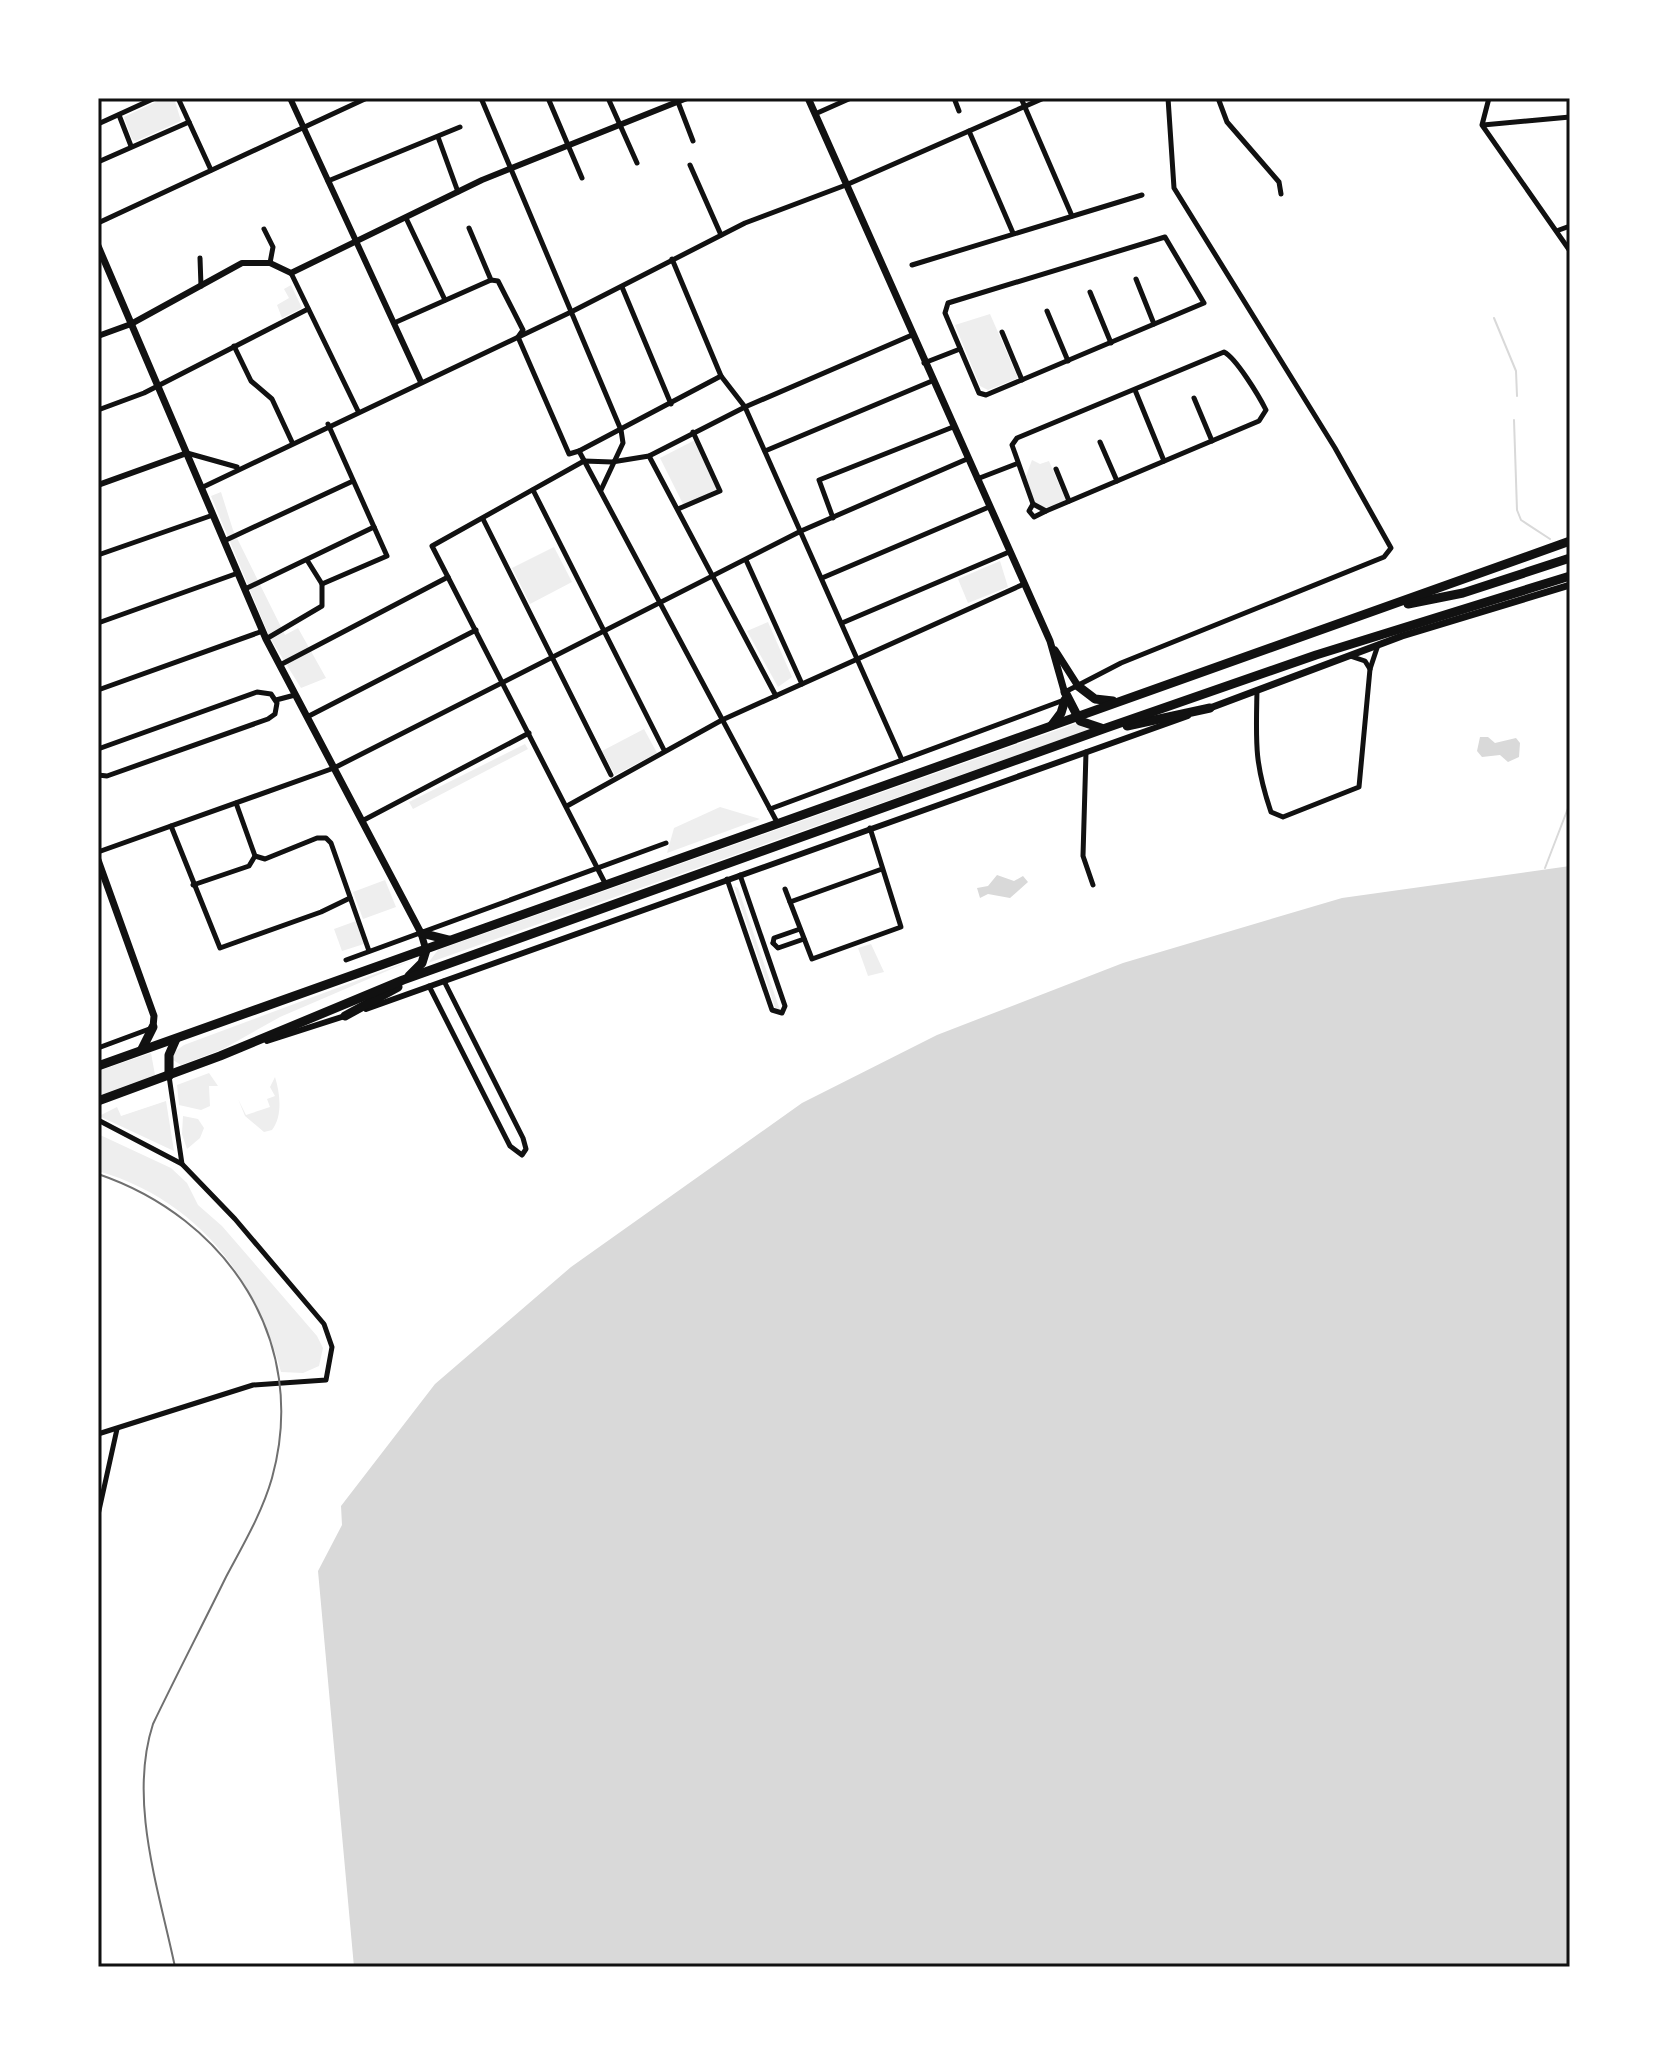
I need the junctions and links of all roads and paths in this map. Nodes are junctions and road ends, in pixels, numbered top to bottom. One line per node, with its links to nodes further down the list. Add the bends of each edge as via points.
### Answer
1 (155, 98): 21 (street)
2 (178, 98): 23 (street)
3 (290, 98): 28 (street)
4 (367, 98): 28 (street)
5 (481, 98): 37 (street)
6 (548, 98): 32 (street)
7 (608, 98): 25 (street)
8 (687, 98): 17 (street)
9 (808, 98): 20 (main road)
10 (851, 98): 20 (street)
11 (954, 98): 19 (street)
12 (1021, 98): 18 (street)
13 (1044, 98): 18 (street)
14 (1168, 98): 165 (street, via 1174,188 1391,548 1384,557 1121,663)
15 (1218, 98): 43 (street, via 1227,122 1279,182)
16 (1489, 98): 26 (street)
17 (672, 101): 25 (street); 31 (street)
18 (1025, 106): 29 (street); 45 (street)
19 (959, 111)
20 (815, 114): 41 (main road)
21 (119, 115): 24 (street); 33 (street)
22 (1570, 117): 26 (street)
23 (189, 122): 33 (street); 38 (street)
24 (98, 124)
25 (620, 124): 32 (street); 35 (street)
26 (1482, 125): 51 (street)
27 (460, 127): 30 (street)
28 (304, 129): 38 (street); 40 (street)
29 (969, 131): 41 (street); 52 (street)
30 (438, 137): 40 (street); 42 (street)
31 (693, 141)
32 (567, 145): 37 (street); 39 (street)
33 (131, 146): 34 (street)
34 (98, 162)
35 (637, 163)
36 (690, 165): 53 (street)
37 (511, 168): 42 (street); 72 (street)
38 (211, 170): 47 (street)
39 (582, 178)
40 (328, 181): 54 (street)
41 (846, 185): 53 (street); 77 (main road)
42 (458, 192): 46 (street)
43 (1281, 194)
44 (1142, 195): 45 (street)
45 (1072, 216): 52 (street)
46 (406, 218): 54 (street); 69 (street)
47 (98, 223)
48 (1570, 226): 51 (street)
49 (469, 228): 65 (street)
50 (264, 229): 59 (street, via 273,247)
51 (1559, 230): 56 (street)
52 (1013, 234): 60 (street)
53 (721, 235): 58 (street)
54 (357, 242): 63 (street); 73 (street)
55 (98, 246): 61 (main road)
56 (1570, 251)
57 (200, 258): 66 (street)
58 (672, 259): 67 (street); 85 (street)
59 (270, 263): 63 (street); 66 (street, via 242,263)
60 (912, 265)
61 (107, 268): 62 (street); 74 (main road)
62 (98, 271)
63 (291, 273): 70 (street)
64 (1136, 279): 75 (street)
65 (491, 280): 69 (street); 79 (street, via 498,281 523,330)
66 (201, 287): 74 (street)
67 (622, 287): 72 (street); 92 (street)
68 (1090, 292): 80 (street)
69 (445, 300): 73 (street)
70 (308, 309): 81 (street); 95 (street)
71 (1047, 311): 83 (street)
72 (571, 312): 79 (street); 98 (street)
73 (394, 323): 88 (street)
74 (131, 324): 78 (street); 89 (main road)
75 (1154, 324): 80 (street); 82 (street, via 1204,303 1165,237 948,303 945,313)
76 (1002, 332): 86 (street)
77 (912, 335): 84 (main road); 93 (street)
78 (98, 336)
79 (518, 337): 88 (street); 103 (street, via 569,454)
80 (1111, 343): 83 (street)
81 (234, 346): 89 (street); 101 (street, via 251,381 272,399)
82 (960, 349): 84 (street); 86 (street, via 979,393)
83 (1068, 361): 86 (street)
84 (924, 363): 87 (main road)
85 (721, 376): 92 (street); 93 (street)
86 (1022, 380)
87 (932, 381): 97 (main road); 104 (street)
88 (421, 382): 95 (street)
89 (157, 385): 94 (street); 105 (main road)
90 (1135, 390): 100 (street, via 1224,352 1234,357 1266,410 1259,421); 109 (street); 111 (street, via 1017,438 1012,445)
91 (1194, 398): 100 (street)
92 (671, 404): 98 (street)
93 (745, 407): 99 (street); 104 (street)
94 (98, 410)
95 (358, 411): 96 (street)
96 (328, 424): 101 (street); 115 (street)
97 (953, 427): 107 (main road); 127 (street, via 819,480)
98 (621, 430): 103 (street); 110 (street, via 623,443)
99 (693, 432): 106 (street); 124 (street, via 720,491)
100 (1212, 441): 109 (street)
101 (292, 442): 112 (street)
102 (1100, 442): 116 (street)
103 (579, 451): 108 (street)
104 (765, 451): 130 (street)
105 (187, 453): 112 (street); 117 (street); 118 (main road)
106 (649, 456): 110 (street); 124 (street)
107 (967, 459): 114 (main road); 127 (street)
108 (584, 461): 110 (street); 119 (street); 120 (street)
109 (1164, 461): 116 (street)
110 (612, 462): 120 (street)
111 (1016, 464): 114 (street); 122 (street)
112 (238, 468): 118 (street)
113 (1056, 469): 121 (street)
114 (977, 479): 123 (main road)
115 (353, 481): 129 (street); 131 (street)
116 (1117, 481): 121 (street)
117 (98, 485)
118 (201, 488): 126 (main road)
119 (533, 490): 128 (street); 154 (street)
120 (600, 491): 147 (street)
121 (1069, 501): 125 (street)
122 (1033, 504): 125 (street); 125 (street, via 1032,516)
123 (989, 507): 133 (main road); 142 (street)
124 (678, 509): 141 (street)
125 (1046, 511)
126 (213, 515): 131 (main road); 134 (street)
127 (833, 518): 130 (street)
128 (483, 519): 140 (street, via 432,546); 160 (street)
129 (374, 527): 136 (street); 143 (street, via 387,556)
130 (801, 531): 137 (street); 142 (street)
131 (224, 541): 138 (main road)
132 (1570, 541): 148 (highway)
133 (1009, 552): 144 (main road); 151 (street)
134 (98, 555)
135 (1570, 558): 148 (highway, via 1463,593)
136 (307, 560): 143 (street); 146 (street)
137 (746, 560): 141 (street); 164 (street)
138 (238, 573): 146 (main road); 150 (street)
139 (1570, 576): 149 (highway)
140 (448, 577): 153 (street); 161 (street)
141 (710, 577): 147 (street); 169 (street)
142 (822, 578): 151 (street)
143 (322, 584): 155 (street, via 322,606)
144 (1024, 584): 156 (main road); 159 (street)
145 (1570, 585): 152 (main road)
146 (245, 589): 155 (main road)
147 (660, 603): 154 (street); 176 (street)
148 (1383, 608): 172 (highway)
149 (1441, 616): 152 (highway); 178 (highway)
150 (98, 623)
151 (842, 623): 159 (street)
152 (1433, 626): 157 (main road)
153 (476, 630): 163 (street); 174 (street)
154 (605, 632): 160 (street); 181 (street)
155 (265, 635): 161 (main road); 166 (street)
156 (1050, 641): 165 (main road); 170 (main road)
157 (1378, 645): 158 (main road); 162 (street)
158 (1349, 656): 162 (street); 167 (main road)
159 (857, 657): 164 (street); 183 (street)
160 (553, 658): 163 (street); 186 (street)
161 (280, 665): 168 (main road)
162 (1370, 669): 167 (street, via 1359,787 1283,817 1271,812 1255,755)
163 (503, 683): 179 (street); 184 (street)
164 (802, 684): 169 (street)
165 (1078, 686): 170 (street); 172 (highway, via 1095,699)
166 (98, 690)
167 (1257, 690): 173 (main road)
168 (296, 695): 171 (street); 174 (main road)
169 (776, 696): 176 (street)
170 (1065, 696): 175 (highway); 177 (highway, via 1061,713); 183 (street)
171 (276, 700): 180 (street, via 257,692); 185 (street, via 270,718)
172 (1125, 700): 175 (highway)
173 (1210, 708): 178 (highway); 182 (street)
174 (307, 717): 184 (main road)
175 (1077, 717): 177 (highway); 178 (highway, via 1088,726)
176 (722, 720): 181 (street); 189 (street)
177 (1049, 727): 191 (highway)
178 (1106, 728): 217 (highway)
179 (529, 733): 188 (street); 190 (street)
180 (98, 749)
181 (664, 751): 188 (street)
182 (1086, 752): 193 (street); 204 (street, via 1083,856)
183 (902, 760): 189 (street)
184 (334, 768): 187 (street); 190 (main road)
185 (98, 775)
186 (611, 775)
187 (236, 803): 192 (street); 196 (street)
188 (567, 806): 198 (street)
189 (769, 809): 191 (street)
190 (362, 821): 209 (main road)
191 (778, 824): 203 (highway)
192 (171, 826): 195 (street); 202 (street)
193 (870, 828): 199 (street); 200 (street)
194 (666, 843): 198 (street)
195 (98, 852)
196 (255, 856): 202 (street, via 249,866); 206 (street, via 265,859 326,838)
197 (98, 860): 222 (main road, via 154,1016)
198 (597, 868): 203 (street); 209 (street)
199 (882, 869): 207 (street); 211 (street, via 901,927 812,959)
200 (740, 875): 201 (street); 213 (street)
201 (727, 879): 213 (street, via 772,1010 779,1014 785,1006); 219 (street)
202 (193, 885): 206 (street, via 217,947 223,948)
203 (606, 885): 210 (highway)
204 (1093, 885)
205 (785, 889): 207 (street)
206 (350, 898): 215 (street)
207 (790, 902): 208 (street)
208 (800, 929): 211 (street); 212 (street)
209 (421, 933): 210 (highway); 214 (main road); 215 (street)
210 (456, 939): 214 (highway)
211 (804, 939): 212 (street, via 778,948)
212 (773, 943): 213 (street)
213 (764, 947)
214 (426, 950): 218 (highway, via 422,963); 223 (highway)
215 (369, 951): 216 (street)
216 (346, 960)
217 (422, 973): 218 (highway); 221 (highway)
218 (403, 980): 226 (highway)
219 (444, 981): 220 (street); 220 (street, via 523,1138 522,1155 510,1146)
220 (429, 986): 221 (street)
221 (345, 1016): 226 (street)
222 (153, 1027): 224 (street); 225 (highway)
223 (176, 1039): 225 (highway); 228 (highway)
224 (98, 1048)
225 (141, 1051): 227 (highway)
226 (232, 1051): 228 (highway)
227 (98, 1066)
228 (169, 1076): 229 (highway); 231 (street)
229 (98, 1101)
230 (98, 1120): 231 (street)
231 (182, 1164): 232 (street, via 324,1324 332,1347 326,1380 253,1385)
232 (117, 1429): 233 (street); 234 (street)
233 (98, 1434)
234 (98, 1515)

